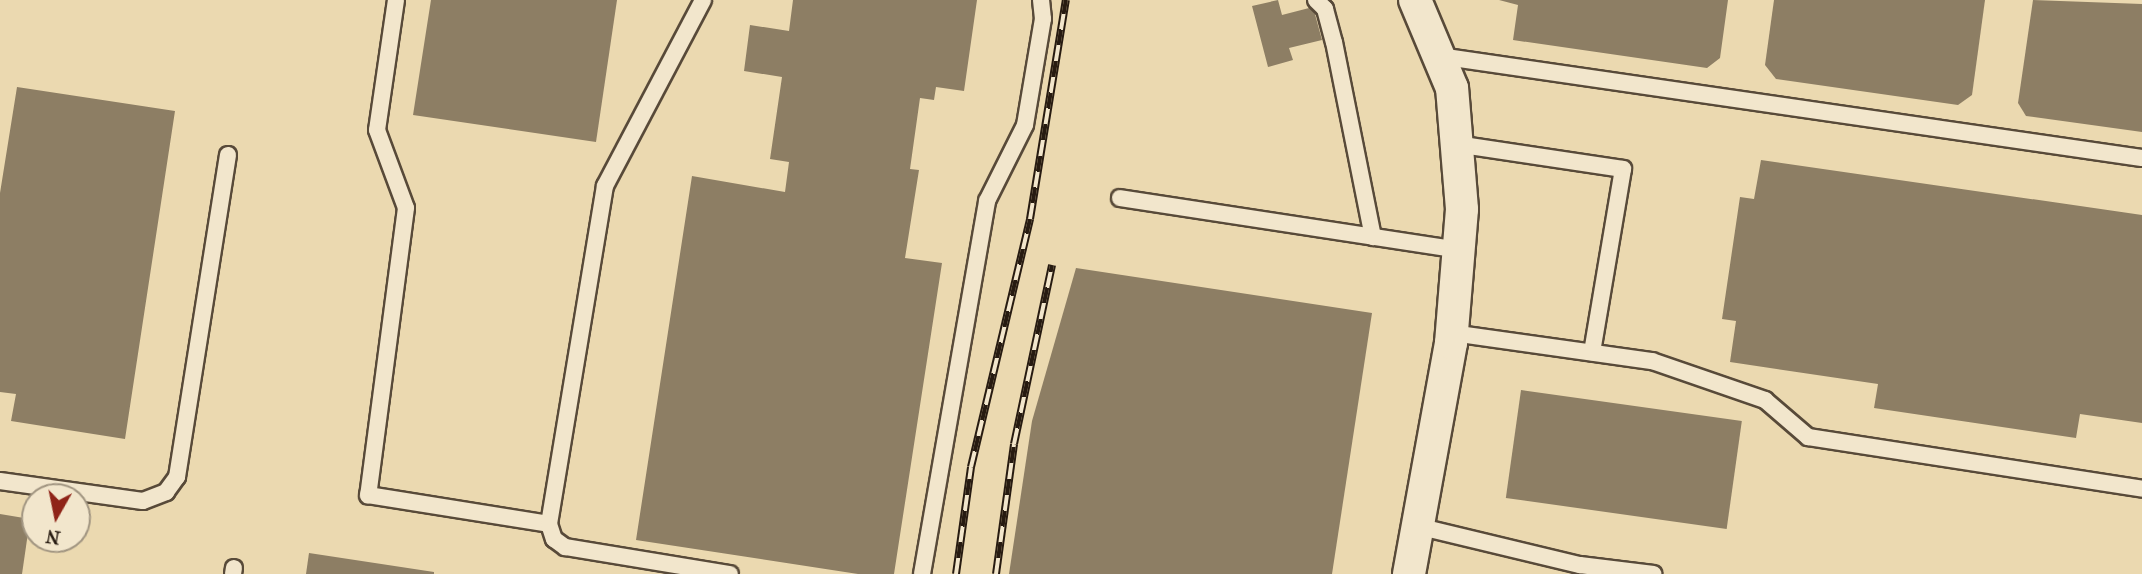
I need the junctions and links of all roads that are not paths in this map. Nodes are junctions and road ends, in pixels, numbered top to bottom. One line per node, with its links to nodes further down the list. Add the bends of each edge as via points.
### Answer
1 (396, 0): 17 (lane, via 377,130 406,208 368,495)
2 (703, 0): 17 (lane, via 605,186)
3 (1041, 0): 21 (lane, via 1043,19 1025,125 987,201)
4 (1316, 0): 11 (lane, via 1325,9 1334,42)
5 (1415, 0): 6 (street)
6 (1439, 56): 7 (street, via 1452,88); 9 (lane)
7 (1457, 144): 12 (street, via 1462,209); 14 (lane, via 1623,169)
8 (228, 155): 15 (lane, via 177,477 166,492 143,502)
9 (2142, 158)
10 (1120, 198): 11 (lane)
11 (1373, 237): 12 (lane)
12 (1459, 250): 13 (street)
13 (1452, 333): 14 (lane); 18 (street)
14 (1592, 352): 16 (lane, via 1652,360 1765,400 1808,437)
15 (0, 481)
16 (2142, 489)
17 (549, 524): 20 (lane, via 554,539 565,547)
18 (1417, 526): 19 (lane); 22 (street)
19 (1579, 569): 23 (lane)
20 (730, 574)
21 (922, 574)
22 (1409, 574)
23 (1653, 574)

